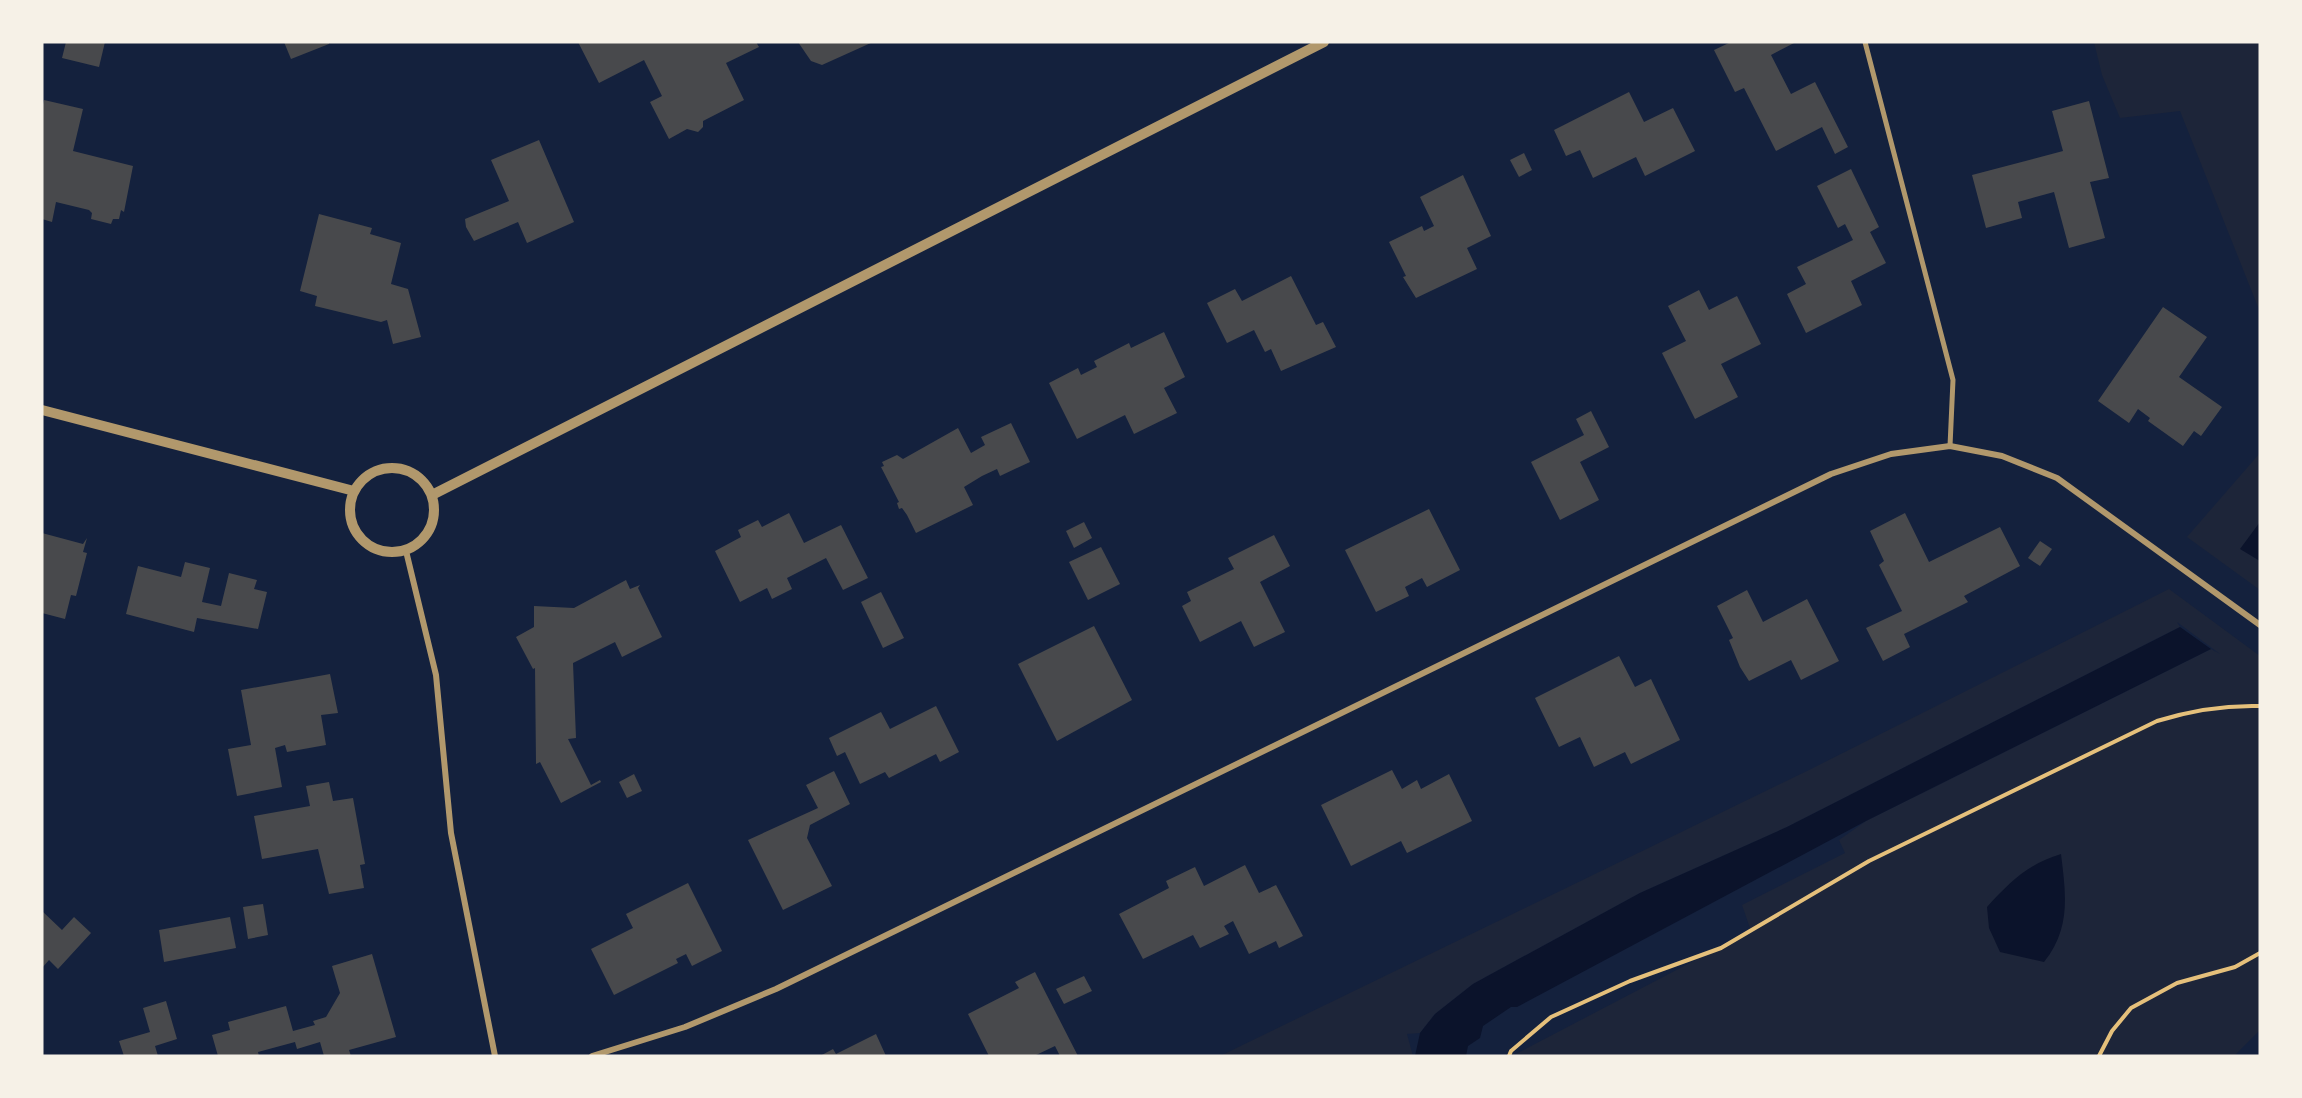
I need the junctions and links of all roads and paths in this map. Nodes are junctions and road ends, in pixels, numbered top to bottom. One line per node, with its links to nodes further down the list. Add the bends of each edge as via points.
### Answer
1 (1324, 42): 6 (street)
2 (1865, 42): 4 (street, via 1953,380)
3 (42, 410): 5 (street)
4 (1950, 446): 8 (street, via 2002,456 2057,478); 12 (street, via 1891,453 1832,474 776,989 686,1027)
5 (354, 491): 6 (street, via 371,473 394,467 419,477); 7 (street, via 350,514 360,538 384,552)
6 (432, 495): 7 (street, via 432,527 424,539)
7 (406, 551): 11 (street, via 436,675 451,833)
8 (2260, 625)
9 (2260, 706): 13 (path, via 2194,710 2157,720 1869,861 1721,948 1629,981 1551,1017)
10 (2260, 953): 14 (path, via 2235,967 2177,983 2131,1008 2112,1031)
11 (495, 1056)
12 (592, 1056)
13 (1509, 1056)
14 (2099, 1056)

